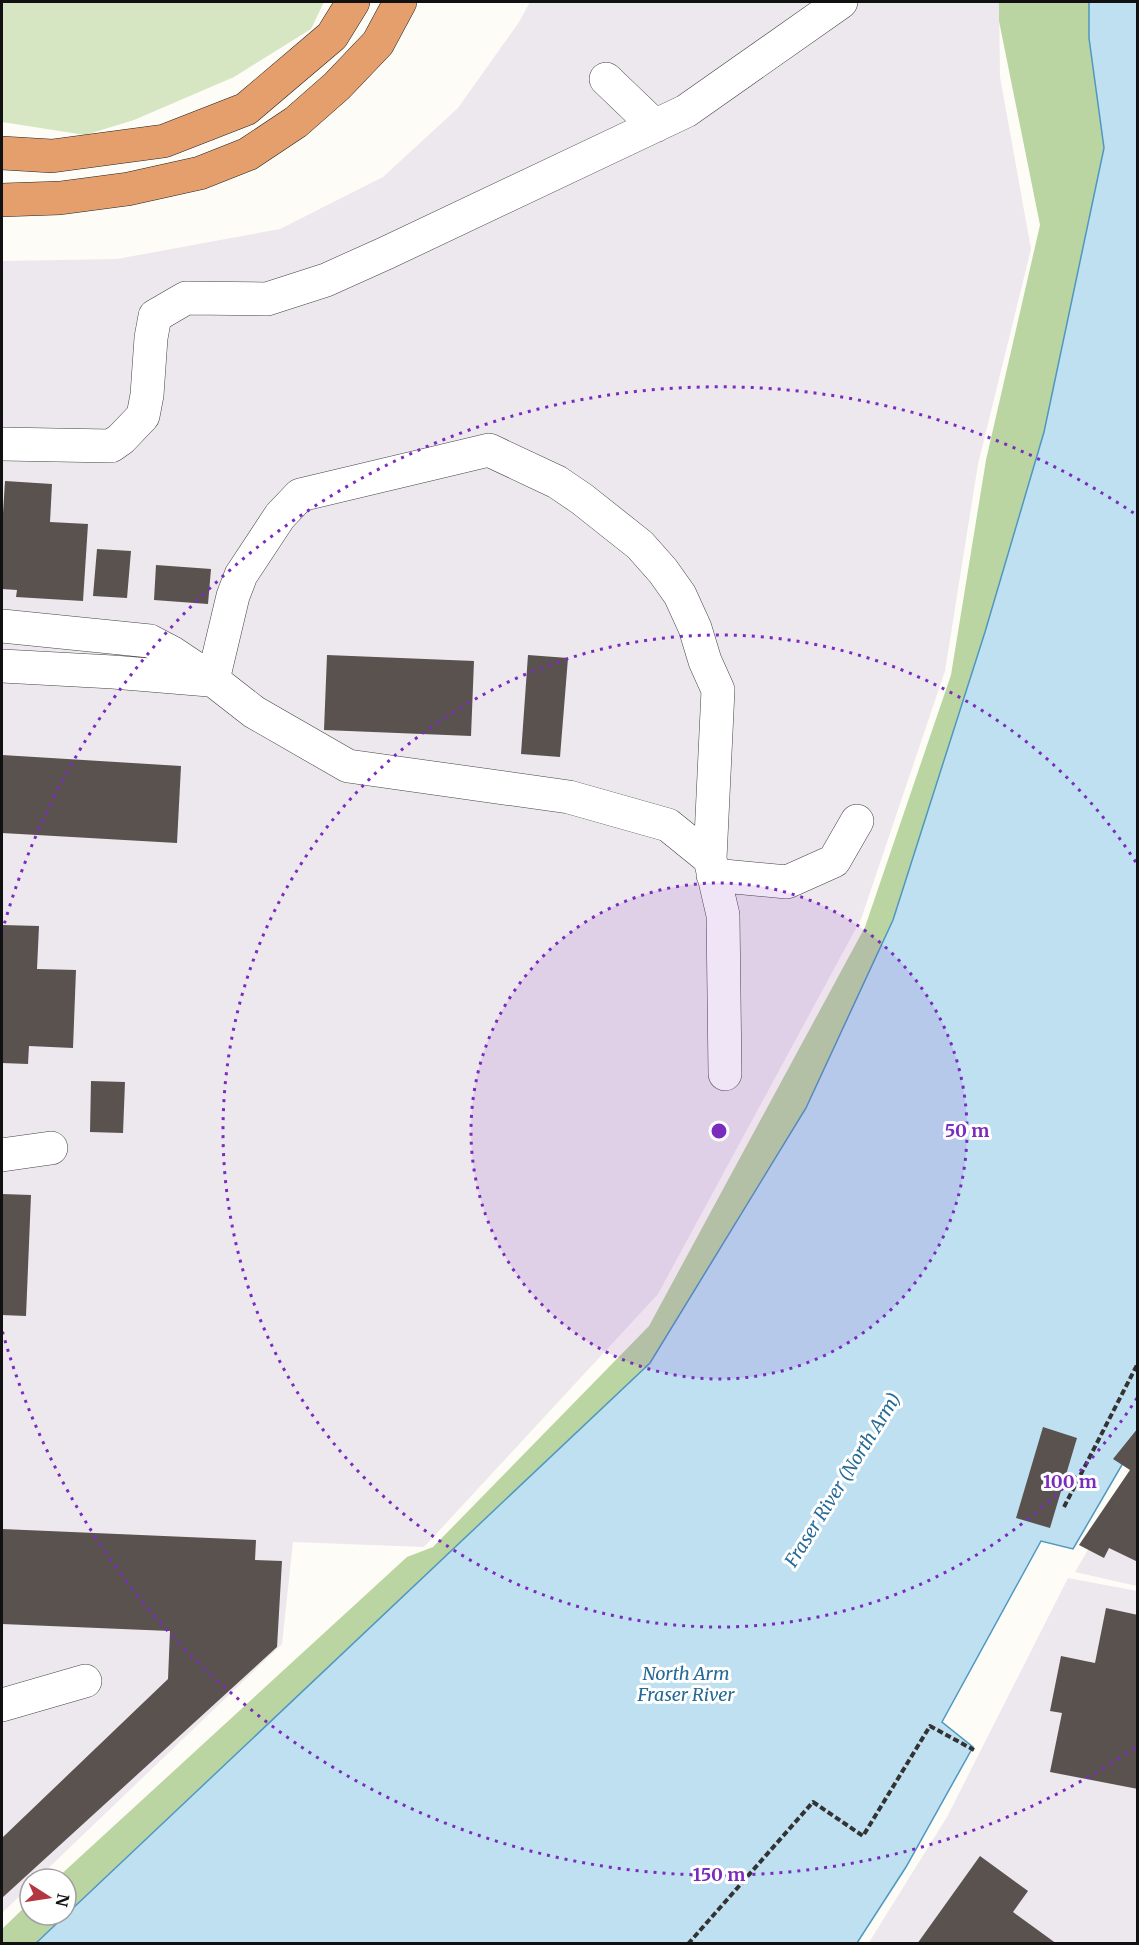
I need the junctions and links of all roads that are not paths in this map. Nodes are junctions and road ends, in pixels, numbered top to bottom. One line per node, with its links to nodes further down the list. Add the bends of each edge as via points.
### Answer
1 (353, 2): 6 (highway, via 332,36 246,109 164,141 52,156)
2 (400, 2): 7 (highway, via 378,43 337,86 296,122 248,154 200,173 128,189 60,198)
3 (841, 2): 5 (lane, via 686,111)
4 (606, 80): 5 (lane)
5 (655, 126): 8 (lane, via 326,280 267,299 186,298 155,316 143,416 121,439 111,446)
6 (2, 153)
7 (2, 200)
8 (2, 444)
9 (2, 626): 11 (lane, via 150,641)
10 (2, 666): 11 (lane)
11 (213, 680): 13 (lane, via 254,712 348,766 569,797 668,825); 13 (lane, via 241,575 280,516 300,495 489,450 557,482 582,499 640,545 680,595 718,690)
12 (857, 821): 13 (lane, via 834,861 787,882)
13 (712, 867): 14 (lane, via 723,915)
14 (725, 1074)
15 (51, 1148): 16 (lane)
16 (2, 1155)
17 (85, 1681): 18 (lane)
18 (2, 1705)

